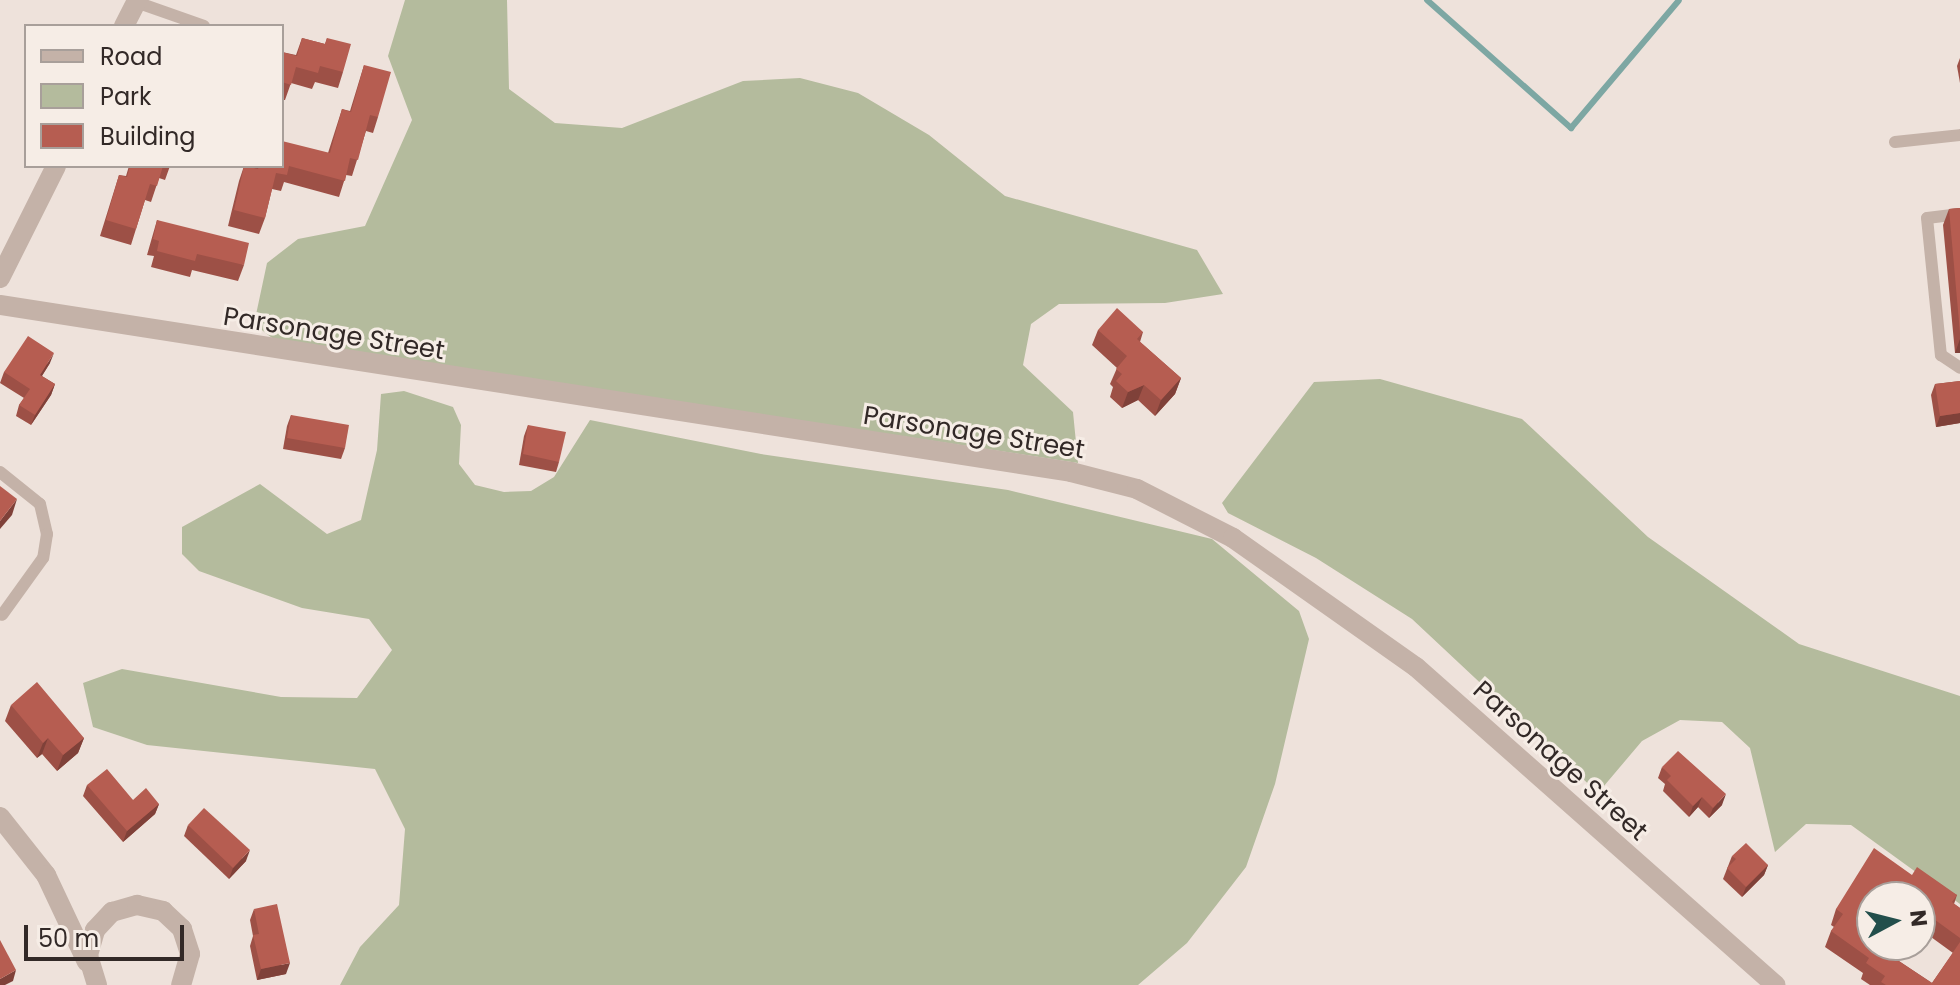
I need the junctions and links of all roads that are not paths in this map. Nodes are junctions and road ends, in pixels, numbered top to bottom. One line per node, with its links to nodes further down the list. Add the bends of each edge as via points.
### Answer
1 (136, 1): 2 (street); 3 (lane)
2 (125, 24)
3 (199, 24)
4 (1960, 135): 5 (lane)
5 (1895, 142)
6 (55, 168): 8 (street)
7 (1960, 214): 10 (lane, via 1927,218 1941,355)
8 (0, 278)
9 (0, 305): 16 (street, Parsonage Street, via 1071,472 1137,489 1233,538 1416,667)
10 (1960, 368)
11 (0, 472): 12 (lane, via 40,504 47,534 43,558)
12 (2, 615)
13 (0, 817): 14 (street, via 46,875)
14 (96, 983): 15 (street, via 88,955 95,930 112,912 137,905 163,911 182,929 190,954)
15 (181, 985)
16 (1776, 985)

